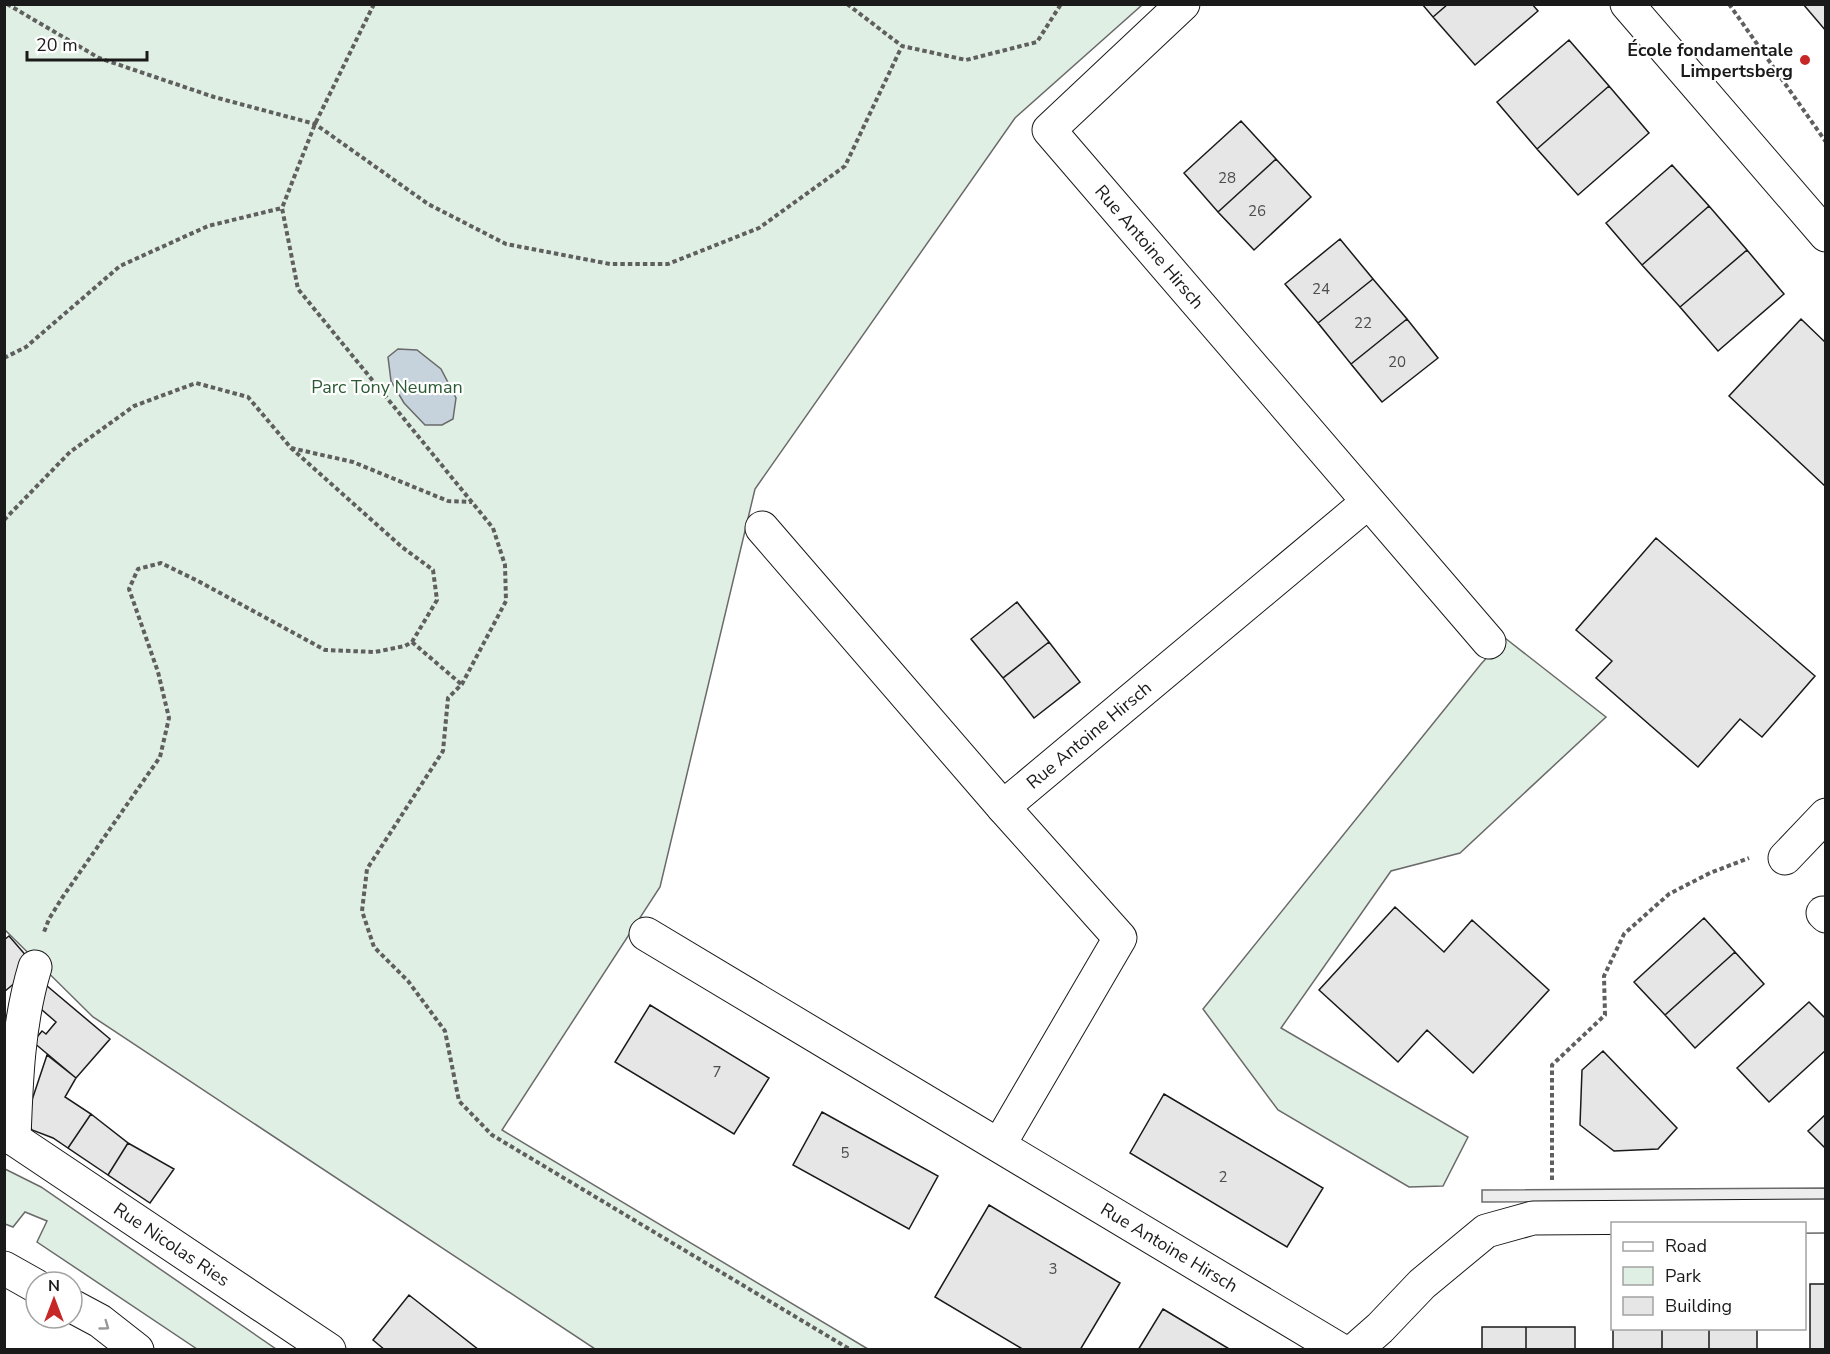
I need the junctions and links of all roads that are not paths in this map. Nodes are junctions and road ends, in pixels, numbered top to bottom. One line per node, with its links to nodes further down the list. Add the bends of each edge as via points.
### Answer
1 (1183, 4): 4 (street, Rue Antoine Hirsch, via 1049,130)
2 (1627, 4): 3 (street)
3 (1826, 235)
4 (1368, 502): 6 (street, Rue Antoine Hirsch); 7 (street, Rue Antoine Hirsch)
5 (762, 528): 7 (street)
6 (1489, 642)
7 (1003, 807): 13 (street, via 1120,938)
8 (1826, 815): 9 (street)
9 (1785, 858)
10 (646, 934): 13 (street, Rue Antoine Hirsch)
11 (35, 967): 12 (street, Rue Nicolas Ries, via 27,994)
12 (9, 1138): 19 (street, Rue Nicolas Ries)
13 (999, 1145): 20 (street, Rue Antoine Hirsch)
14 (1826, 1216): 21 (street, via 1533,1218 1486,1231 1422,1284)
15 (4, 1268): 16 (street)
16 (24, 1279)
17 (84, 1312): 18 (street, one-way to 18)
18 (137, 1350)
19 (328, 1350)
20 (1340, 1350)
21 (1355, 1350)

